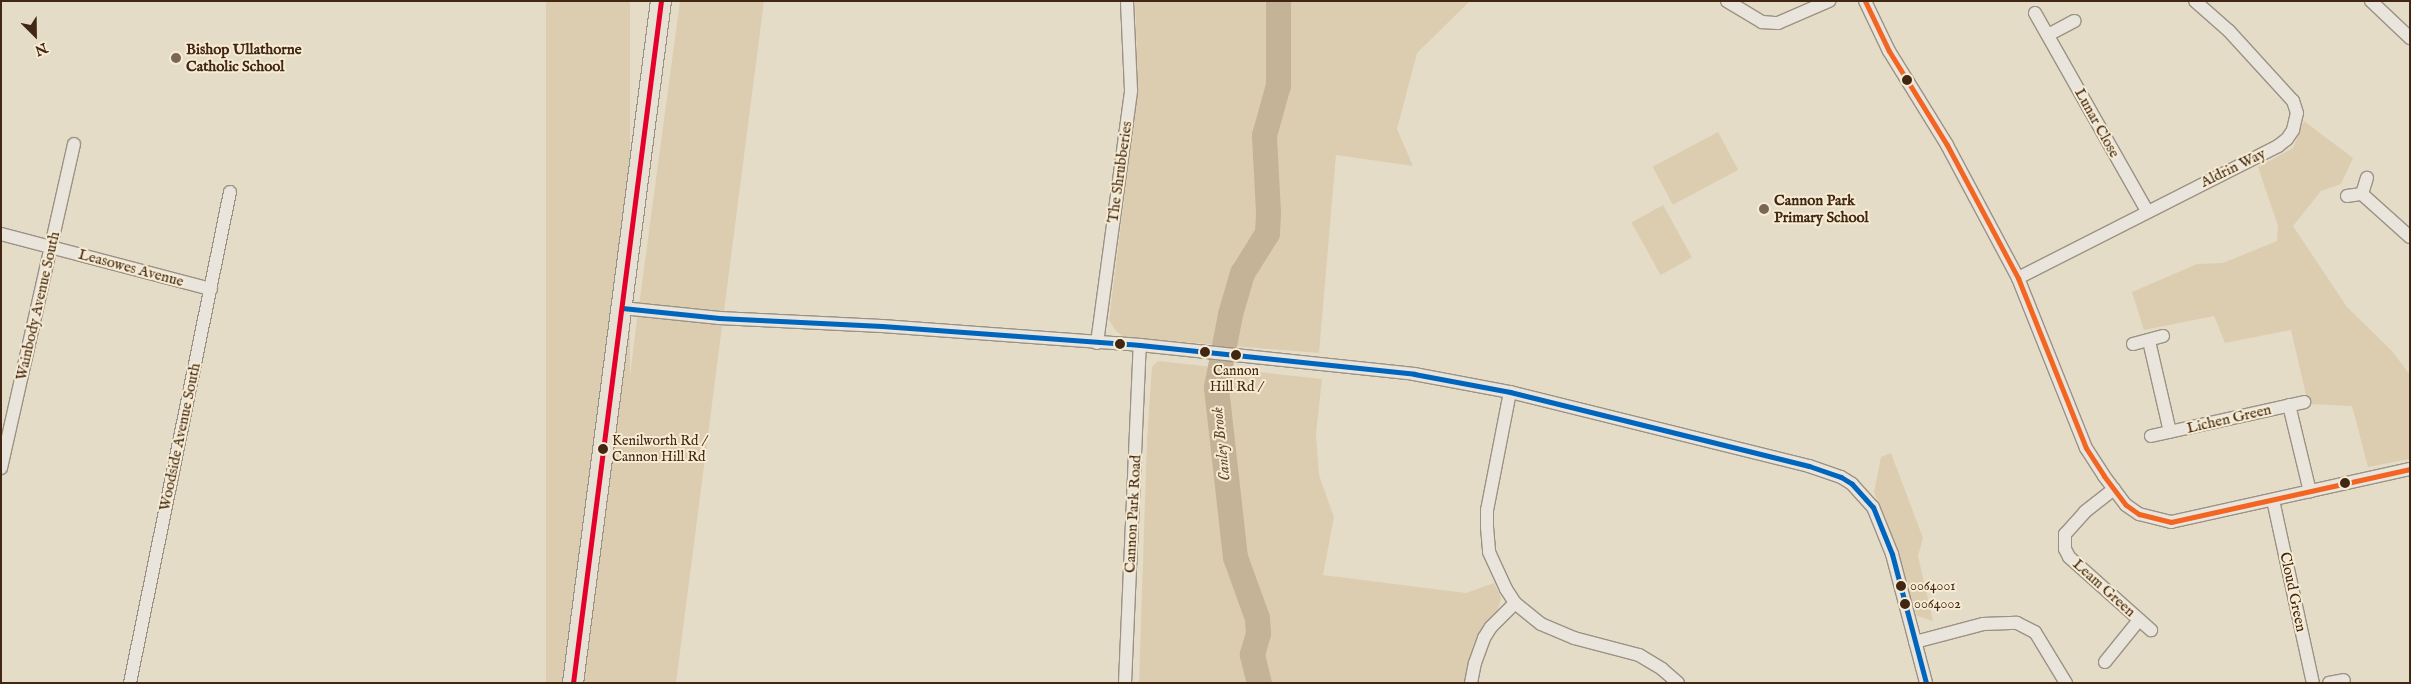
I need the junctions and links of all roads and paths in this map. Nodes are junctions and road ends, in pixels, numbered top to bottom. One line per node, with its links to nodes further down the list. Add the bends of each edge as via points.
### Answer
1 (661, 1): 23 (main road)
2 (1127, 1): 26 (street, The Shrubberies, via 1131,90)
3 (1727, 1): 4 (street, via 1762,22 1778,23)
4 (1829, 1)
5 (1865, 1): 21 (street, via 1892,56 1947,145)
6 (2195, 1): 17 (street, Aldrin Way, via 2284,90 2293,101 2296,124 2287,139 2278,146)
7 (2371, 1): 11 (street)
8 (2035, 13): 10 (street, Lunar Close)
9 (2074, 21): 10 (street)
10 (2048, 35): 17 (street, Lunar Close)
11 (2410, 38)
12 (74, 144): 20 (street, Wainbody Avenue South)
13 (2367, 178): 15 (street)
14 (230, 192): 22 (street, Woodside Avenue South)
15 (2362, 194): 16 (street); 19 (street)
16 (2347, 196)
17 (2147, 211): 21 (street, Aldrin Way)
18 (1, 234): 20 (street, Leasowes Avenue)
19 (2410, 238)
20 (51, 247): 22 (street, Leasowes Avenue); 34 (street, Wainbody Avenue South)
21 (2018, 278): 36 (street, via 2082,438)
22 (211, 289): 45 (street, Woodside Avenue South)
23 (622, 308): 26 (street, via 719,318); 46 (main road)
24 (2164, 336): 25 (street)
25 (2149, 341): 27 (street); 32 (street, Lichen Green)
26 (1097, 342): 28 (street)
27 (2133, 344)
28 (1140, 345): 29 (street, via 1414,374); 47 (street, Cannon Park Road)
29 (1510, 392): 39 (street, via 1487,510 1487,533 1494,565); 42 (street, via 1809,466 1841,477 1861,491 1878,516 1892,554)
30 (2304, 402): 31 (street, Lichen Green)
31 (2288, 406): 32 (street, Lichen Green); 37 (street, Lichen Green)
32 (2170, 432): 33 (street, Lichen Green)
33 (2151, 436)
34 (1, 468)
35 (2410, 469): 37 (street)
36 (2114, 489): 38 (street, via 2126,505 2139,514 2171,522); 40 (street, Leam Green, via 2085,512 2065,534 2065,549 2069,557)
37 (2310, 492): 38 (street)
38 (2273, 500): 52 (street, Cloud Green)
39 (1515, 603): 48 (street, via 1490,627 1475,663); 49 (street, via 1554,630 1639,655)
40 (2139, 620): 41 (street, Leam Green); 43 (street, Leam Green)
41 (2151, 630)
42 (1915, 642): 50 (street); 51 (street, via 1983,624 2017,623 2035,632)
43 (2105, 662)
44 (2344, 680): 53 (street)
45 (130, 683)
46 (573, 683)
47 (1125, 683)
48 (1471, 683)
49 (1678, 683)
50 (1926, 683)
51 (2066, 683)
52 (2313, 683)
53 (2329, 683)

